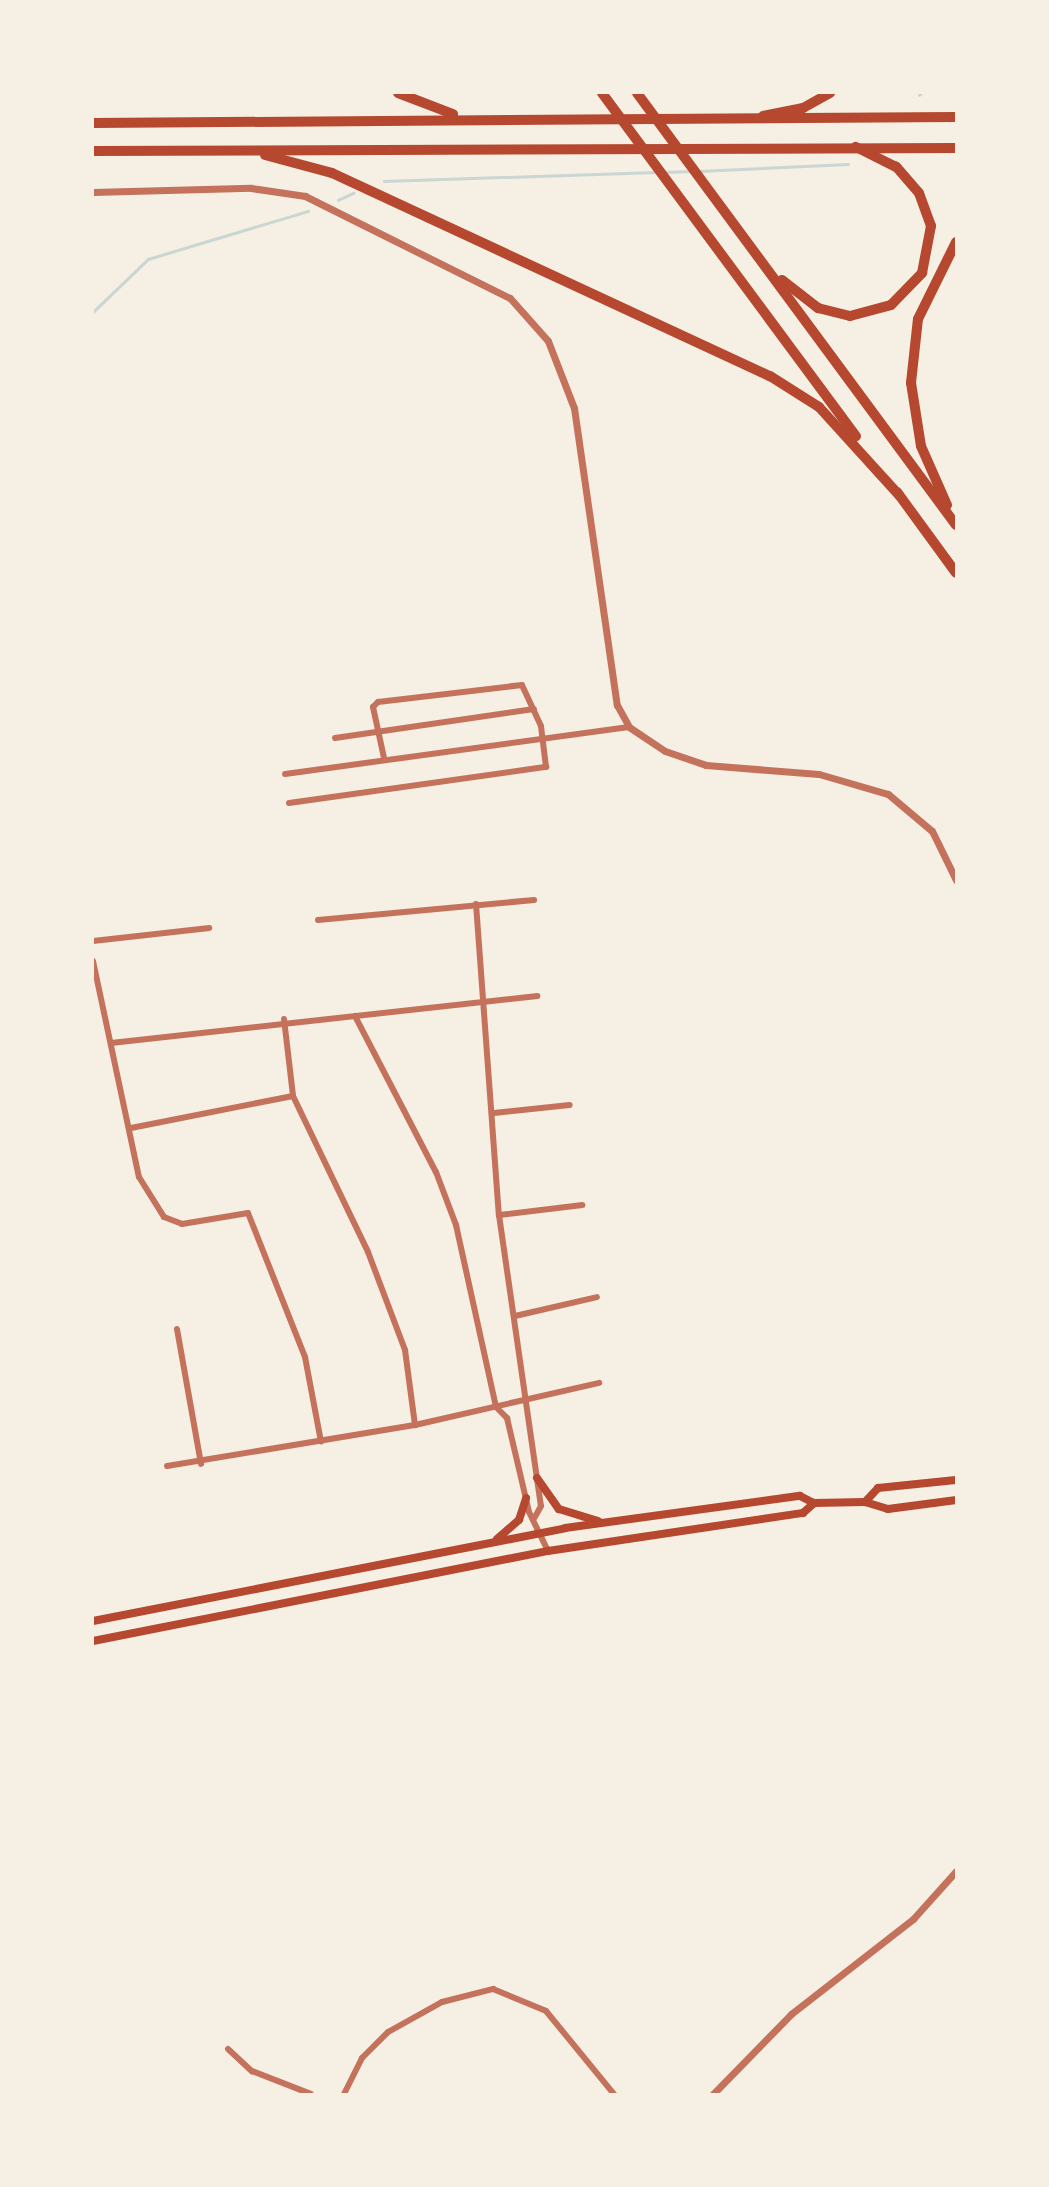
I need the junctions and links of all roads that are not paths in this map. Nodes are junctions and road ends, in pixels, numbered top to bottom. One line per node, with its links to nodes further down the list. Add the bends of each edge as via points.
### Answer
1 (398, 93): 6 (highway)
2 (602, 93): 16 (highway)
3 (637, 93): 14 (highway)
4 (830, 93): 7 (highway, via 803,108)
5 (956, 117): 7 (highway)
6 (470, 118): 7 (highway); 8 (highway)
7 (722, 122)
8 (93, 123)
9 (850, 145): 10 (highway); 12 (highway); 14 (highway, via 896,167 926,205 930,251 902,297 864,315 818,308 789,288)
10 (956, 148)
11 (93, 151): 12 (highway)
12 (252, 151): 16 (highway, via 332,173 770,376 819,407)
13 (93, 192): 20 (street, via 251,188 305,196 465,271 526,312 555,353 574,408 617,705)
14 (740, 231): 17 (highway)
15 (956, 242): 17 (highway, via 918,319 911,383 921,446)
16 (899, 495): 18 (highway)
17 (956, 524)
18 (956, 573)
19 (534, 709): 21 (street); 21 (street, via 522,685 379,702 373,707); 22 (street)
20 (629, 727): 22 (street); 27 (street, via 665,751 706,765 819,774 888,794 932,831)
21 (378, 732): 23 (street); 24 (street)
22 (543, 736): 24 (street); 26 (street, via 546,766)
23 (335, 738)
24 (384, 758): 25 (street)
25 (285, 774)
26 (289, 803)
27 (956, 880)
28 (534, 900): 29 (street)
29 (476, 904): 30 (street); 35 (street)
30 (318, 920)
31 (209, 928): 32 (street)
32 (93, 941)
33 (93, 961): 38 (street)
34 (537, 996): 35 (street)
35 (485, 1004): 36 (street); 41 (street)
36 (355, 1016): 37 (street); 50 (street, via 436,1172 456,1225)
37 (284, 1019): 38 (street); 39 (street)
38 (111, 1043): 42 (street)
39 (293, 1096): 42 (street); 51 (street, via 405,1350)
40 (570, 1105): 41 (street)
41 (494, 1113): 44 (street)
42 (131, 1128): 52 (street, via 139,1177 163,1217 182,1224 248,1213 305,1357)
43 (582, 1205): 44 (street)
44 (499, 1215): 46 (street)
45 (597, 1297): 46 (street)
46 (515, 1315): 49 (street)
47 (177, 1329): 53 (street)
48 (599, 1383): 49 (street)
49 (522, 1401): 50 (street); 55 (street)
50 (496, 1407): 51 (street); 57 (street, via 507,1418)
51 (415, 1425): 52 (street)
52 (321, 1442): 53 (street)
53 (201, 1464): 54 (street)
54 (167, 1466)
55 (537, 1478): 61 (street, via 541,1506); 62 (main road, via 559,1509)
56 (956, 1480): 59 (main road, via 878,1488)
57 (526, 1498): 61 (street); 64 (main road, via 515,1526)
58 (956, 1500): 59 (main road, via 888,1509)
59 (865, 1502): 60 (main road)
60 (814, 1503): 62 (main road, via 800,1496); 65 (main road, via 803,1513)
61 (535, 1517): 63 (street)
62 (605, 1522): 63 (main road)
63 (541, 1532): 64 (main road); 65 (street)
64 (494, 1541): 66 (main road)
65 (548, 1551): 67 (main road)
66 (93, 1621)
67 (93, 1641)
68 (956, 1871): 73 (street, via 913,1919 791,2014)
69 (228, 2049): 70 (street, via 252,2071)
70 (311, 2094)
71 (344, 2094): 72 (street, via 362,2058 388,2032 442,2002 493,1989 546,2011)
72 (614, 2094)
73 (713, 2094)

